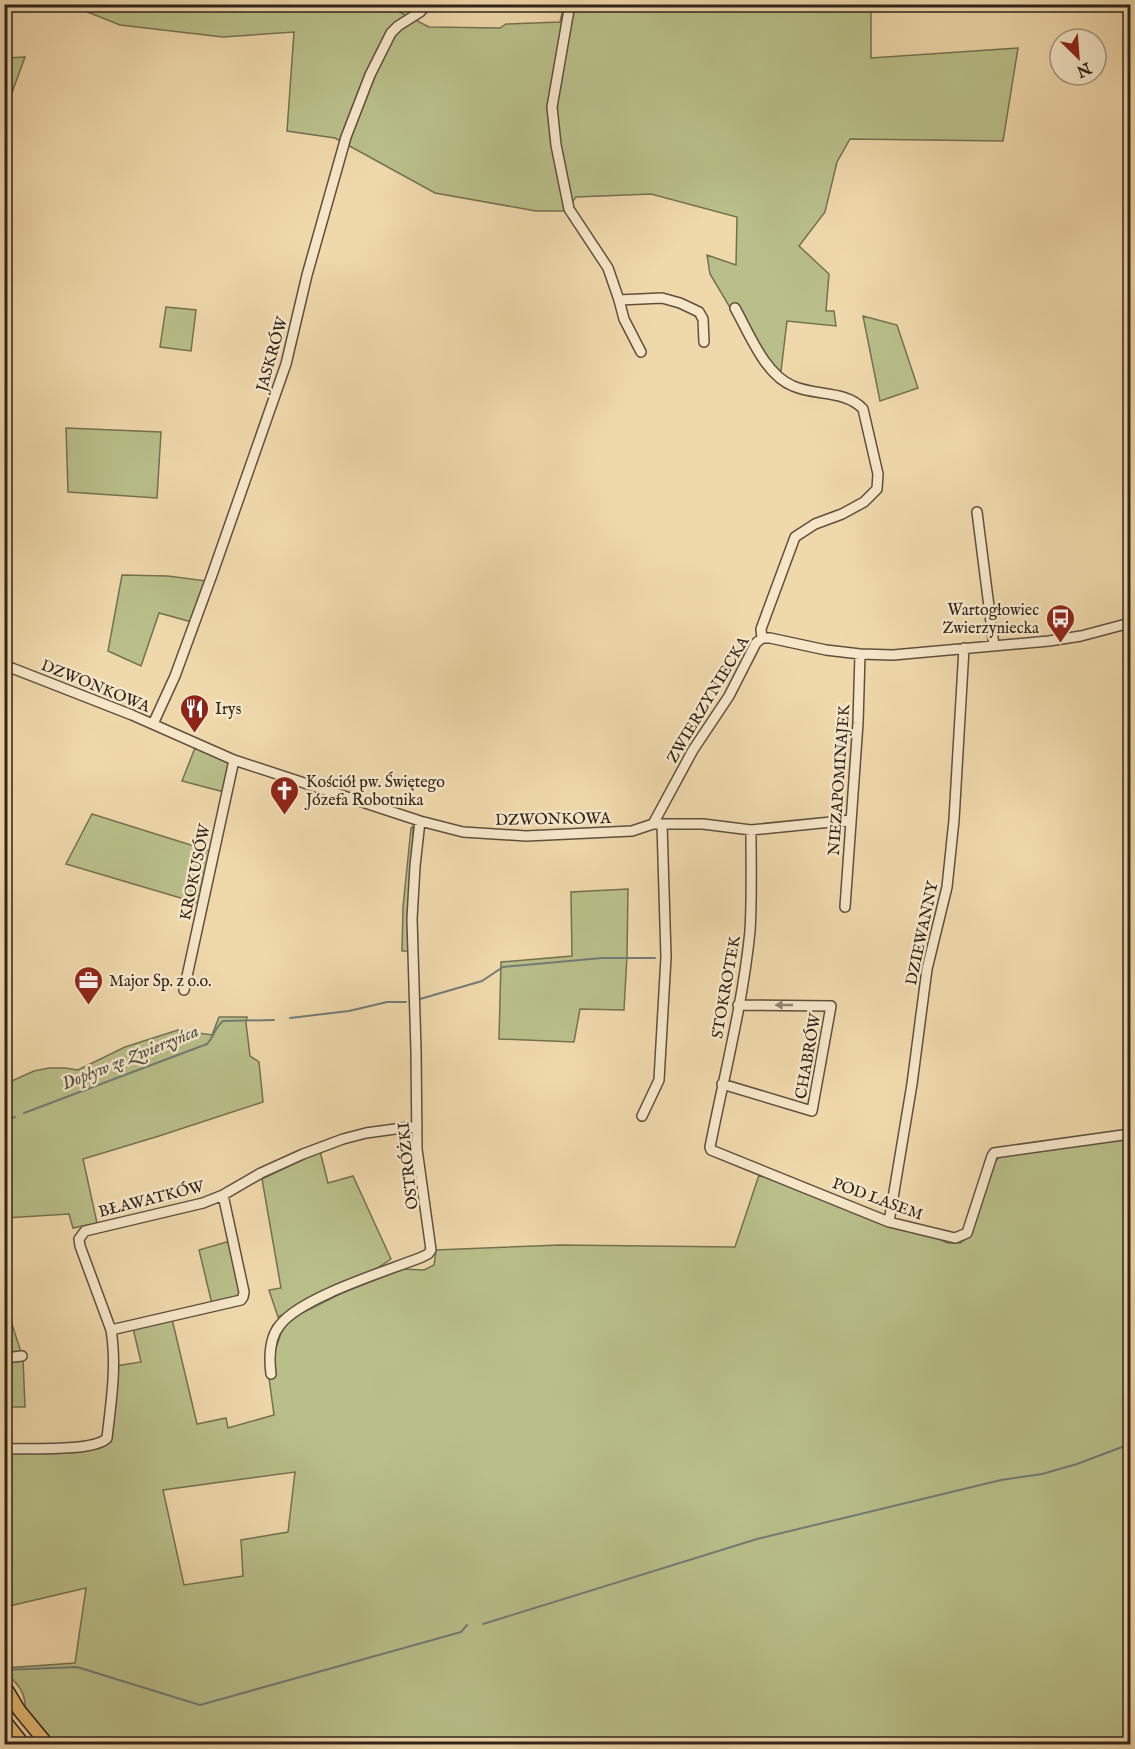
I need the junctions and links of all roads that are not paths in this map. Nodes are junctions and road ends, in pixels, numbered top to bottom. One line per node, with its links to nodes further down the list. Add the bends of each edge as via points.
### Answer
1 (427, 4): 14 (street, JASKRÓW, via 392,33 350,127 286,364 175,676)
2 (570, 4): 3 (street, via 552,107 556,145 569,209 608,268)
3 (619, 300): 5 (street, via 662,298 699,312); 6 (street)
4 (735, 308): 9 (street, via 778,377 793,386 858,403 863,409 878,474 877,489 864,502 795,537 761,629)
5 (704, 342)
6 (641, 352)
7 (977, 512): 10 (street)
8 (1131, 623): 10 (street, ZWIERZYNIECKA, via 1081,636)
9 (762, 638): 12 (street, ZWIERZYNIECKA); 18 (street, ZWIERZYNIECKA, via 693,750)
10 (994, 646): 11 (street, ZWIERZYNIECKA)
11 (964, 648): 12 (street, ZWIERZYNIECKA); 29 (street, DZIEWANNY, via 947,887 927,969)
12 (860, 654): 16 (street, NIEZAPOMINAJEK)
13 (4, 665): 14 (street, DZWONKOWA)
14 (153, 724): 15 (street, DZWONKOWA)
15 (234, 760): 17 (street, DZWONKOWA); 21 (street, KROKUSÓW)
16 (851, 820): 19 (street, DZWONKOWA); 20 (street, NIEZAPOMINAJEK)
17 (420, 821): 18 (street, DZWONKOWA, via 463,832 526,836 632,831); 25 (street, OSTRÓŻKI, via 411,930)
18 (658, 824): 19 (street, DZWONKOWA); 24 (street, via 666,957 659,1080)
19 (752, 830): 22 (street, STOKROTEK, via 750,929)
20 (845, 907)
21 (184, 990)
22 (738, 1005): 23 (street, STOKROTEK); 23 (street, CHABRÓW, one-way to 22, via 812,1111 831,1006)
23 (722, 1084): 27 (street, STOKROTEK)
24 (642, 1116)
25 (417, 1126): 28 (street, BŁAWATKÓW, via 343,1139 261,1173); 33 (street, OSTRÓŻKI, via 429,1254 348,1285 290,1315 279,1325 271,1344)
26 (1131, 1134): 29 (street, POD LASEM, via 994,1153 967,1233 955,1238)
27 (710, 1147): 29 (street, POD LASEM)
28 (224, 1195): 30 (street, BŁAWATKÓW, via 244,1292 241,1300); 30 (street, BŁAWATKÓW, via 82,1234 80,1246)
29 (889, 1222)
30 (111, 1330): 34 (street, BŁAWATKÓW, via 113,1382 105,1441 79,1448)
31 (22, 1356): 32 (street)
32 (4, 1358)
33 (271, 1374)
34 (4, 1449)
35 (4, 1685): 40 (main road)
36 (4, 1699): 39 (main road)
37 (4, 1720): 38 (main road)
38 (23, 1744)
39 (40, 1744)
40 (47, 1744)

